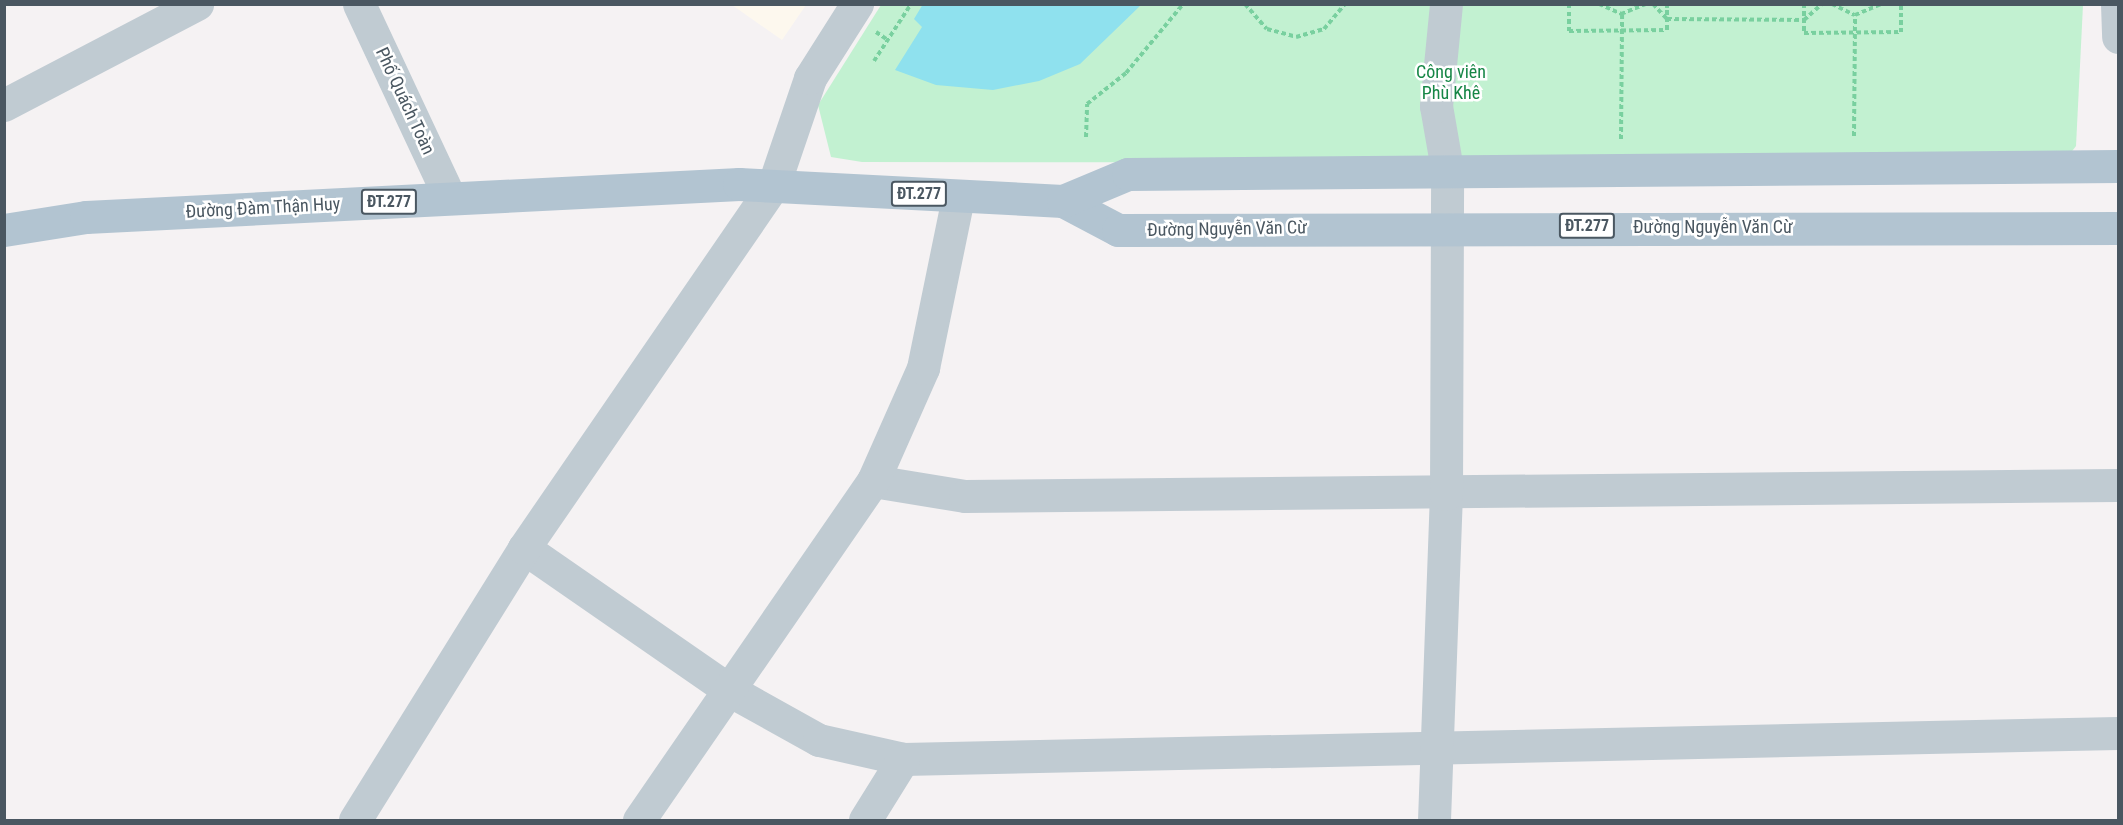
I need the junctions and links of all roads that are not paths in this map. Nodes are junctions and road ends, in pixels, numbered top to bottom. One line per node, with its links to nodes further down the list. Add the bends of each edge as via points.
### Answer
1 (197, 4): 7 (street)
2 (359, 4): 12 (street, Phố Quách Toàn)
3 (857, 4): 10 (street, via 810,78)
4 (1446, 4): 9 (street, via 1437,106)
5 (2117, 4): 6 (street)
6 (2118, 37)
7 (4, 105)
8 (2118, 166): 9 (main road, Đường Nguyễn Văn Cừ / ĐT.277)
9 (1447, 169): 13 (main road, Đường Nguyễn Văn Cừ / ĐT.277, via 1128,174); 14 (street)
10 (774, 184): 11 (main road, Đường Nguyễn Văn Cừ / ĐT.277); 12 (main road, Đường Đàm Thận Huy / ĐT.277); 20 (street)
11 (958, 197): 13 (main road, Đường Nguyễn Văn Cừ / ĐT.277); 17 (street, via 923,368)
12 (450, 198): 16 (main road, Đường Đàm Thận Huy / ĐT.277, via 86,217)
13 (1063, 201): 14 (main road, Đường Nguyễn Văn Cừ / ĐT.277, via 1118,230)
14 (1446, 226): 15 (main road, Đường Nguyễn Văn Cừ / ĐT.277); 19 (street)
15 (2118, 228)
16 (4, 230)
17 (873, 481): 19 (street, via 965,496); 21 (street)
18 (2118, 485): 19 (street)
19 (1446, 494): 23 (street)
20 (524, 548): 21 (street); 25 (street)
21 (729, 690): 24 (street, via 819,740); 26 (street)
22 (2118, 733): 23 (street)
23 (1438, 746): 24 (street); 28 (street)
24 (903, 759): 27 (street)
25 (355, 820)
26 (639, 820)
27 (865, 820)
28 (1434, 820)

